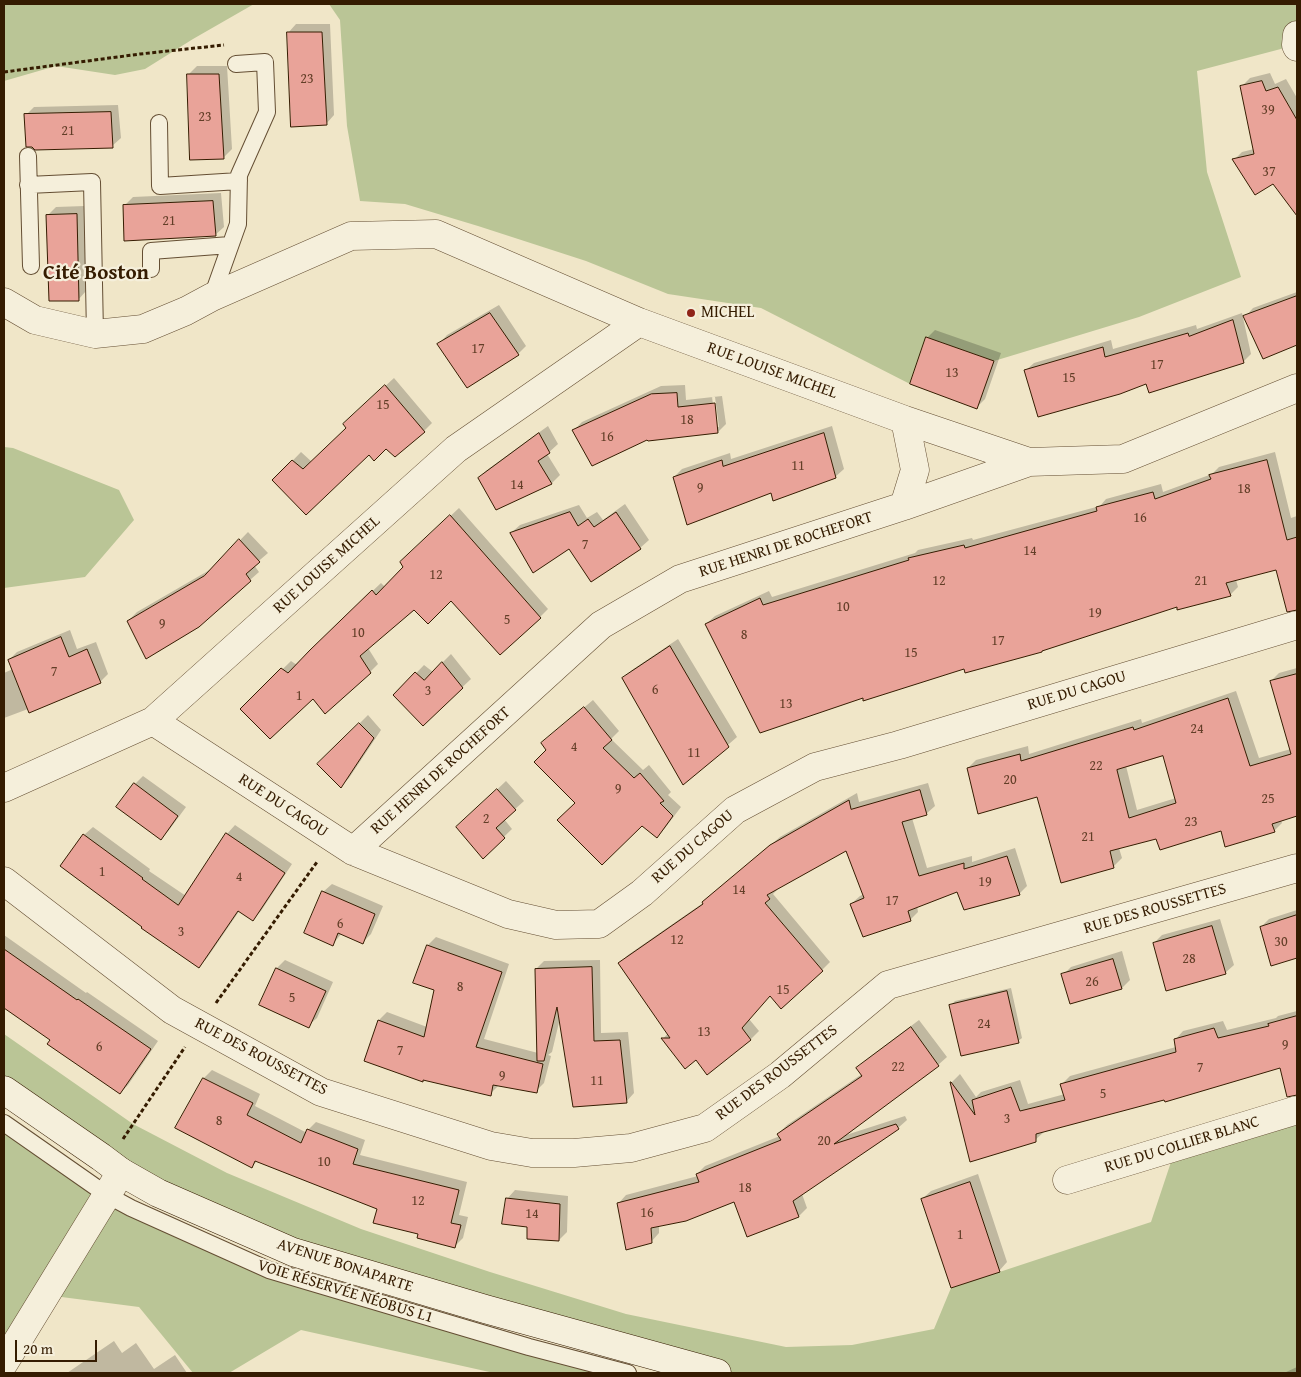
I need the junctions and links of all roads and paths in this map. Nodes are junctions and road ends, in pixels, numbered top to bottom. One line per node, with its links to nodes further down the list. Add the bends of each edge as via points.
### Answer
1 (1297, 35): 2 (street)
2 (1297, 47)
3 (236, 64): 4 (path, via 227,45); 7 (lane, via 265,62 267,112)
4 (4, 72)
5 (159, 123): 7 (lane, via 160,186)
6 (28, 156): 8 (lane)
7 (239, 181): 9 (lane, via 238,224)
8 (28, 185): 10 (lane); 15 (lane, via 92,182)
9 (230, 245): 11 (lane, via 151,251); 12 (lane)
10 (31, 266)
11 (151, 268)
12 (212, 297): 14 (street, RUE LOUISE MICHEL, via 351,236 436,234); 15 (street, RUE LOUISE MICHEL, via 143,330)
13 (4, 302): 15 (street, RUE LOUISE MICHEL, via 35,320)
14 (639, 322): 17 (street, RUE LOUISE MICHEL); 21 (street, RUE LOUISE MICHEL, via 456,449)
15 (95, 334)
16 (1297, 388): 18 (street, RUE HENRI DE ROCHEFORT, via 1123,459)
17 (905, 420): 18 (street, RUE LOUISE MICHEL); 19 (street, via 915,470)
18 (1029, 462): 19 (street, RUE HENRI DE ROCHEFORT)
19 (904, 506): 23 (street, RUE HENRI DE ROCHEFORT, via 680,579 601,625)
20 (1297, 625): 23 (street, RUE DU CAGOU, via 899,745 815,766 735,810 642,893 599,924 556,926 508,914)
21 (153, 721): 22 (street, RUE LOUISE MICHEL); 23 (street, RUE DU CAGOU)
22 (4, 788)
23 (343, 845): 26 (path)
24 (1297, 868): 26 (street, RUE DES ROUSSETTES, via 888,985 780,1075 705,1128 631,1148 532,1153 491,1146 321,1092)
25 (4, 881): 26 (street, RUE DES ROUSSETTES, via 172,1010)
26 (200, 1026): 30 (path)
27 (4, 1090): 30 (street, AVENUE BONAPARTE)
28 (1297, 1110): 31 (street, RUE DU COLLIER BLANC)
29 (4, 1123): 32 (lane, VOIE RÉSERVÉE NÉOBUS L1)
30 (114, 1167): 32 (street); 35 (street, AVENUE BONAPARTE, via 158,1193 293,1252 476,1307)
31 (1067, 1180)
32 (107, 1195): 33 (street); 34 (lane, VOIE RÉSERVÉE NÉOBUS L1, via 269,1270)
33 (4, 1364)
34 (628, 1373)
35 (717, 1373)

